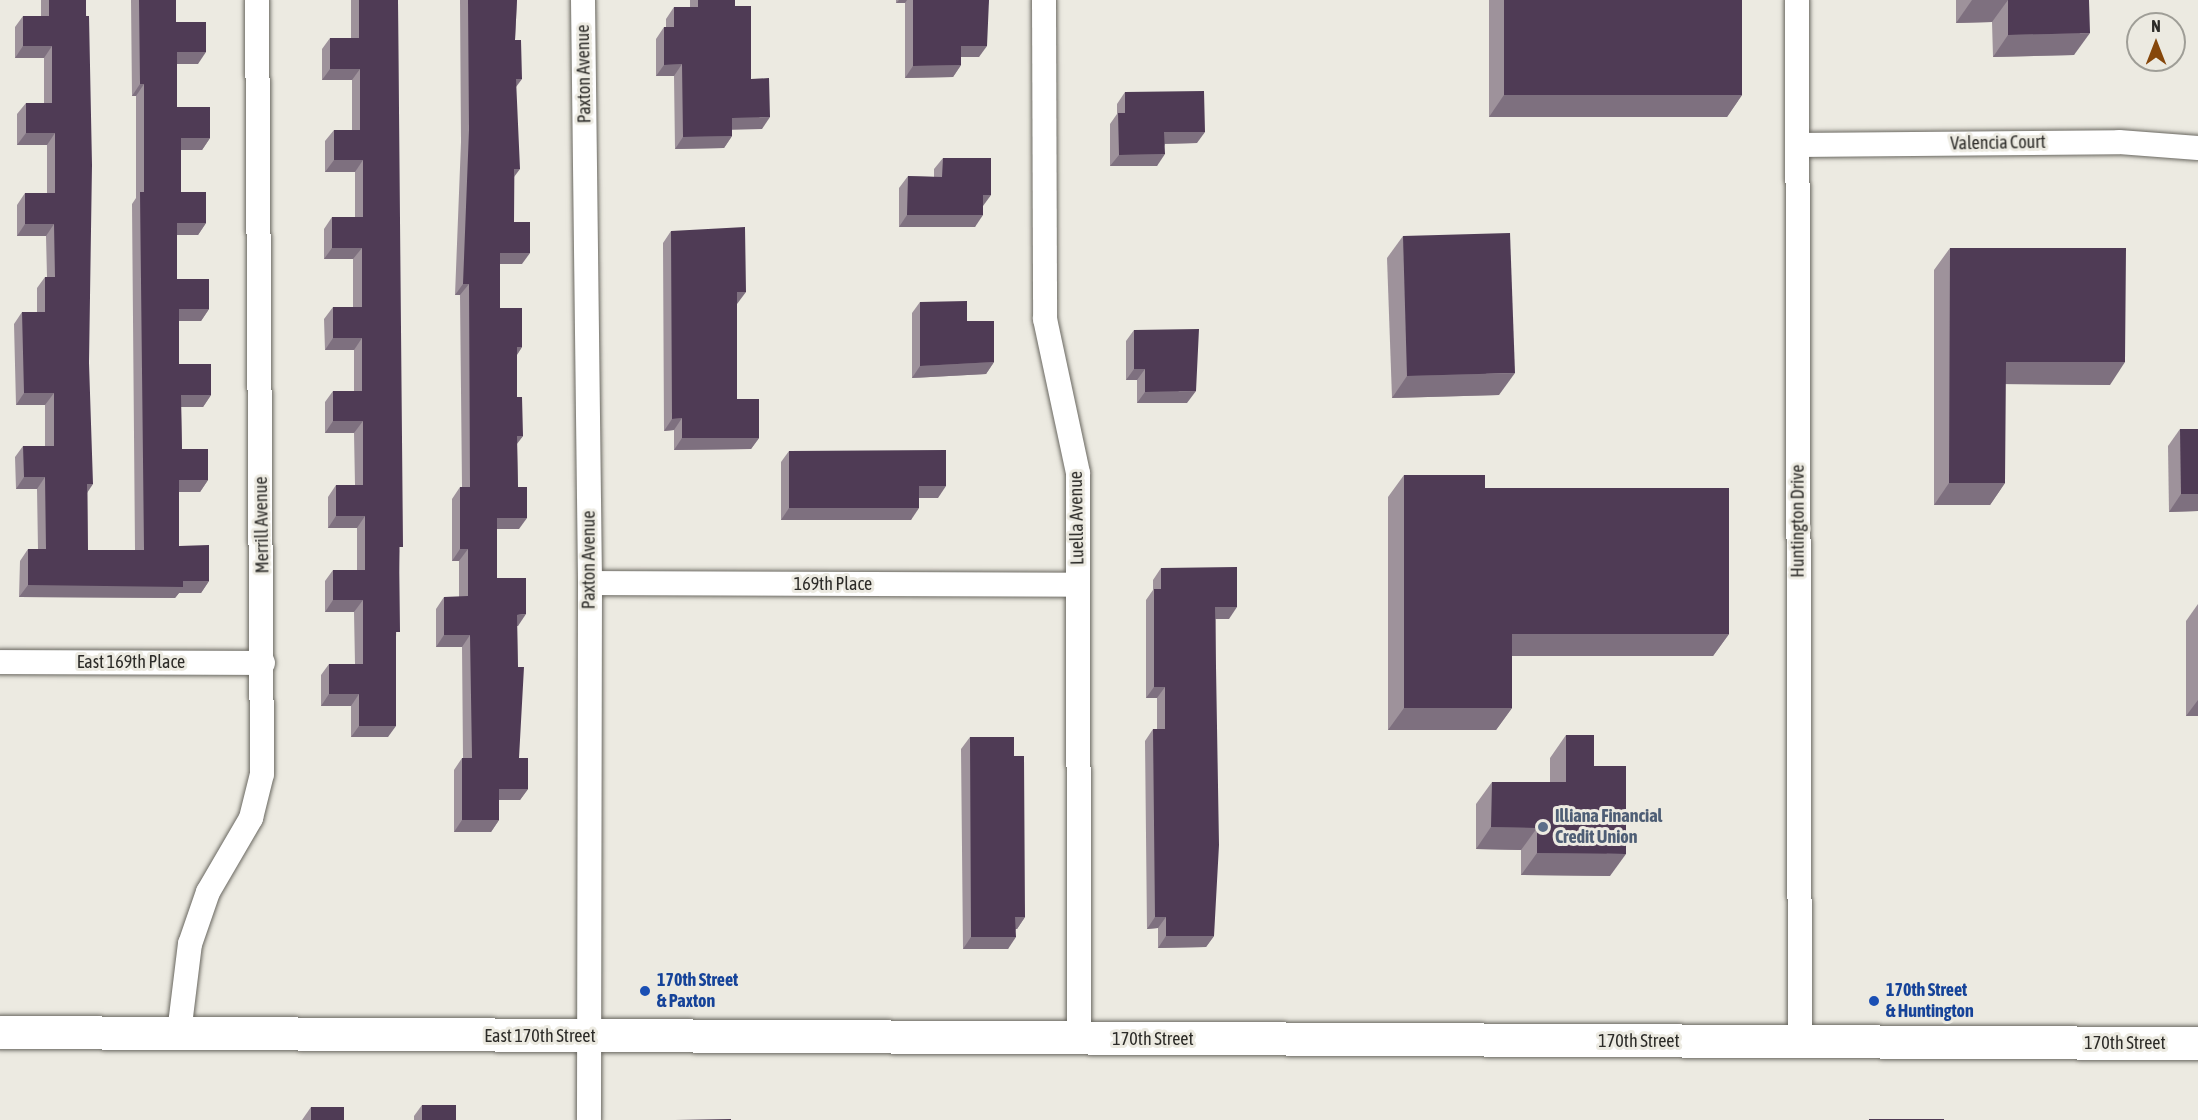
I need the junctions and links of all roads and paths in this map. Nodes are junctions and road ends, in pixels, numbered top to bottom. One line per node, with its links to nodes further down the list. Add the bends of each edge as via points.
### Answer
1 (257, 0): 10 (street, Merrill Avenue)
2 (583, 0): 7 (street, Paxton Avenue)
3 (1044, 0): 8 (street, Luella Avenue, via 1045,319 1078,473)
4 (1797, 0): 5 (street, Huntington Drive)
5 (1797, 145): 6 (street, Valencia Court, via 2119,142); 15 (street, Huntington Drive)
6 (2198, 148)
7 (590, 583): 8 (street, 169th Place); 13 (street, Paxton Avenue)
8 (1077, 585): 14 (street, Luella Avenue)
9 (0, 662): 10 (street, East 169th Place)
10 (263, 663): 12 (street, Merrill Avenue, via 262,774 251,818 208,892 190,944)
11 (0, 1032): 12 (street, East 170th Street)
12 (179, 1034): 13 (street, East 170th Street)
13 (589, 1036): 14 (street, East 170th Street); 17 (street, Paxton Avenue)
14 (1079, 1039): 15 (street, 170th Street)
15 (1800, 1042): 16 (street, 170th Street)
16 (2198, 1043)
17 (589, 1120)

